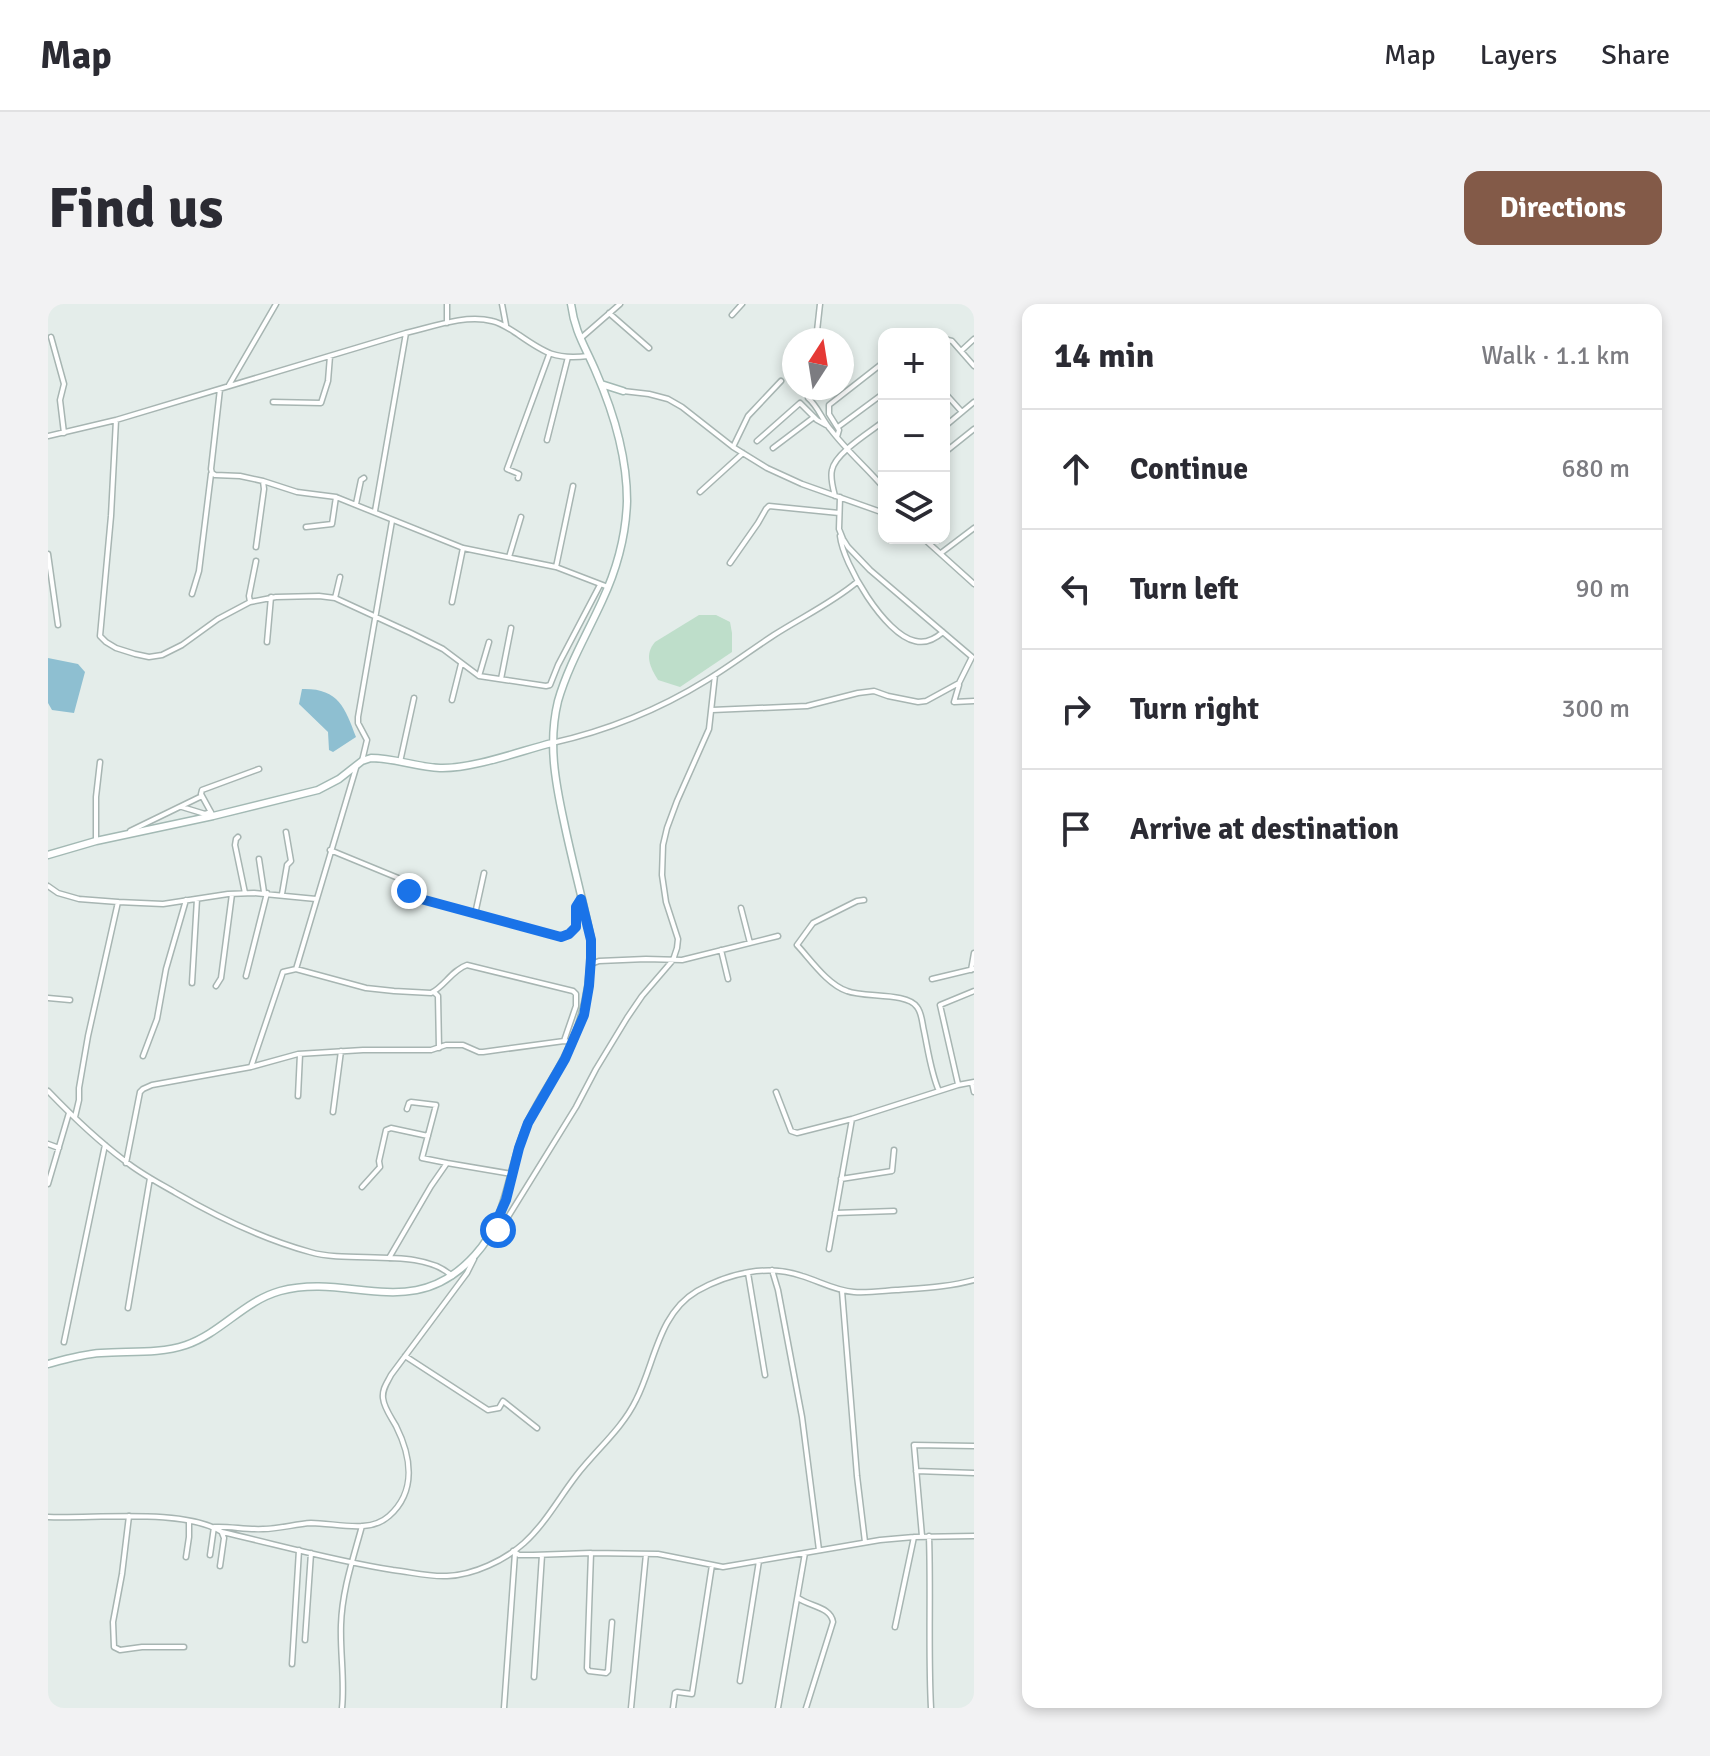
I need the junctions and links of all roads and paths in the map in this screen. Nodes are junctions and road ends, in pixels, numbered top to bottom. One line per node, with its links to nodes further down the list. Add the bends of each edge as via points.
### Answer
1 (276, 304): 28 (street)
2 (447, 304): 10 (street)
3 (502, 304): 11 (street)
4 (571, 304): 16 (main road)
5 (620, 304): 8 (street)
6 (742, 304): 9 (street)
7 (820, 304): 12 (street)
8 (609, 313): 16 (street); 18 (street)
9 (732, 315)
10 (447, 323): 11 (street, via 476,319); 13 (street)
11 (506, 326): 20 (street)
12 (817, 328)
13 (406, 333): 21 (street); 65 (street)
14 (51, 337): 45 (street, via 64,384)
15 (974, 339): 19 (street)
16 (579, 340): 22 (main road)
17 (950, 340): 19 (street)
18 (649, 348)
19 (961, 351): 24 (street)
20 (549, 355): 23 (street); 57 (street, via 507,469)
21 (330, 356): 28 (street); 35 (street, via 321,403)
22 (588, 356): 23 (street); 27 (main road)
23 (568, 357): 48 (street)
24 (974, 366)
25 (878, 367): 43 (street, via 829,405)
26 (781, 381): 50 (street, via 748,416)
27 (601, 384): 30 (main road); 31 (main road)
28 (227, 387): 29 (street)
29 (220, 389): 39 (street); 55 (street)
30 (623, 391): 31 (main road); 50 (street, via 668,399)
31 (605, 397): 85 (main road, via 624,463 627,498 616,562)
32 (878, 397): 43 (street)
33 (950, 399): 37 (street)
34 (810, 400): 42 (street)
35 (273, 402)
36 (974, 402): 37 (street)
37 (962, 412): 40 (street)
38 (814, 417): 42 (street); 49 (street, via 800,403); 51 (street)
39 (116, 420): 45 (street); 89 (street, via 100,636 135,654 162,655)
40 (950, 422)
41 (878, 426): 53 (street)
42 (828, 427): 47 (street)
43 (838, 427): 47 (street)
44 (974, 429): 52 (street)
45 (64, 433): 46 (street)
46 (48, 436)
47 (837, 437): 53 (street)
48 (547, 440)
49 (757, 441)
50 (733, 447): 54 (street)
51 (773, 448)
52 (950, 448)
53 (848, 449): 59 (street); 63 (street, via 832,468)
54 (743, 453): 61 (street); 63 (street)
55 (211, 471): 58 (street); 86 (street)
56 (364, 478): 64 (street)
57 (518, 478)
58 (263, 481): 62 (street); 74 (street)
59 (878, 481)
60 (573, 486): 81 (street)
61 (700, 492)
62 (336, 497): 64 (street); 70 (street, via 332,524)
63 (837, 497): 66 (street); 67 (street)
64 (356, 504): 65 (street)
65 (375, 511): 69 (street)
66 (878, 511)
67 (839, 513): 72 (street); 80 (street, via 769,506)
68 (521, 517): 78 (street)
69 (392, 520): 75 (street); 91 (street)
70 (306, 527)
71 (974, 528): 76 (street)
72 (839, 529): 83 (street, via 841,548); 94 (street, via 870,570)
73 (930, 544): 76 (street)
74 (256, 547)
75 (463, 548): 78 (street); 90 (street)
76 (941, 553): 84 (street)
77 (48, 554): 92 (street)
78 (509, 557): 81 (street)
79 (256, 561): 89 (street)
80 (730, 563)
81 (556, 567): 85 (street)
82 (340, 577): 88 (street)
83 (857, 582): 94 (street, via 901,635 919,642); 99 (street)
84 (974, 584)
85 (604, 586): 101 (street, via 550,685); 107 (main road, via 564,682)
86 (192, 594)
87 (271, 597): 88 (street); 89 (street); 95 (street)
88 (335, 598): 91 (street)
89 (250, 602)
90 (452, 602)
91 (375, 617): 98 (street, via 443,649); 110 (street, via 358,717 367,740)
92 (58, 625)
93 (511, 628): 101 (street)
94 (943, 632): 97 (street)
95 (267, 642)
96 (489, 642): 100 (street)
97 (973, 658): 102 (street)
98 (461, 664): 100 (street); 104 (street)
99 (715, 675): 106 (street); 107 (street, via 634,717)
100 (479, 676): 101 (street)
101 (501, 679)
102 (959, 683): 105 (street, via 954,702); 106 (street, via 918,702 874,691 807,706)
103 (414, 698): 109 (street)
104 (452, 700)
105 (974, 701)
106 (712, 710): 140 (street, via 663,845 666,902 678,939)
107 (552, 743): 109 (main road, via 452,768); 130 (main road)
108 (100, 762): 118 (street)
109 (400, 762): 110 (main road, via 371,758)
110 (359, 763): 114 (main road, via 318,790); 119 (street)
111 (259, 769): 112 (street, via 208,787)
112 (202, 796): 113 (street); 114 (street)
113 (180, 806): 114 (street); 116 (street)
114 (212, 814): 116 (main road)
115 (286, 832): 127 (street, via 291,861)
116 (130, 834): 118 (main road)
117 (238, 837): 124 (street)
118 (96, 841): 120 (main road)
119 (330, 850): 129 (street); 135 (street, via 403,880 416,898)
120 (48, 855)
121 (259, 859): 125 (street)
122 (484, 873): 135 (street)
123 (48, 886): 133 (street, via 79,899)
124 (245, 893): 125 (street); 126 (street)
125 (265, 893): 127 (street); 144 (street)
126 (232, 894): 128 (street); 148 (street)
127 (282, 894): 129 (street)
128 (197, 899): 131 (street); 147 (street)
129 (316, 899): 142 (street)
130 (581, 899): 135 (street, via 576,927 565,936); 141 (main road)
131 (186, 900): 133 (street); 158 (street)
132 (864, 900): 163 (street, via 813,923 797,945 841,989 902,998 917,1006)
133 (118, 902): 170 (street)
134 (741, 908): 137 (street)
135 (475, 914)
136 (778, 936): 137 (street)
137 (750, 943): 138 (street)
138 (720, 950): 140 (street); 145 (street)
139 (974, 953): 143 (street)
140 (673, 960): 141 (street); 186 (street, via 627,1018 502,1227)
141 (591, 964): 154 (main road, via 584,1015)
142 (296, 969): 150 (street, via 366,988); 159 (street, via 283,972)
143 (973, 969): 146 (street)
144 (246, 976)
145 (728, 979)
146 (932, 979)
147 (192, 983)
148 (216, 986)
149 (974, 991): 161 (street, via 940,1005)
150 (434, 992): 153 (street, via 467,965 573,991 576,1006); 155 (street)
151 (48, 998): 152 (street)
152 (70, 1000)
153 (564, 1041): 154 (street); 155 (street, via 483,1052 463,1045)
154 (573, 1042): 179 (main road, via 528,1123)
155 (439, 1048): 156 (street)
156 (341, 1051): 157 (street); 168 (street)
157 (300, 1054): 159 (street); 166 (street)
158 (143, 1056)
159 (251, 1067): 177 (street, via 143,1089)
160 (973, 1083): 161 (street); 165 (street)
161 (958, 1085): 163 (street)
162 (48, 1091): 169 (street)
163 (939, 1091): 171 (street)
164 (776, 1092): 171 (street, via 794,1133)
165 (974, 1092)
166 (298, 1096)
167 (407, 1109): 172 (street, via 411,1102 436,1105)
168 (333, 1112)
169 (69, 1113): 170 (street); 175 (street)
170 (75, 1117): 174 (street)
171 (852, 1119): 181 (street)
172 (428, 1136): 178 (street, via 422,1158); 183 (street, via 386,1130 380,1167)
173 (48, 1144): 175 (street)
174 (105, 1145): 177 (street); 196 (street)
175 (59, 1148): 182 (street)
176 (894, 1150): 181 (street, via 892,1171)
177 (126, 1163): 180 (street)
178 (447, 1163): 179 (street); 189 (street)
179 (512, 1174): 186 (main road)
180 (150, 1178): 189 (street, via 224,1220 294,1247 327,1256); 195 (street)
181 (841, 1179): 185 (street)
182 (48, 1184)
183 (362, 1187)
184 (894, 1211): 185 (street)
185 (835, 1213): 187 (street)
186 (491, 1234): 188 (main road)
187 (829, 1249)
188 (474, 1256): 192 (main road); 197 (street, via 472,1266)
189 (389, 1258): 192 (street, via 437,1266)
190 (772, 1270): 191 (street); 194 (street); 216 (street, via 802,1417)
191 (748, 1273): 199 (street); 217 (street, via 716,1282 683,1303 660,1335 629,1413)
192 (452, 1276): 198 (main road, via 402,1293 318,1287 281,1291 181,1346)
193 (974, 1280): 194 (street)
194 (842, 1291): 214 (street)
195 (128, 1308)
196 (64, 1342)
197 (405, 1356): 200 (street, via 488,1410 503,1401); 207 (street, via 382,1395 406,1450 409,1479 389,1516)
198 (48, 1364)
199 (765, 1375)
200 (537, 1428)
201 (974, 1446): 202 (street, via 914,1445)
202 (916, 1471): 203 (street); 210 (street)
203 (974, 1473)
204 (129, 1516): 205 (street); 206 (street); 233 (street, via 114,1647)
205 (48, 1517)
206 (189, 1521): 208 (street); 224 (street)
207 (362, 1526): 208 (street); 226 (street)
208 (214, 1527): 209 (street); 222 (street)
209 (222, 1532): 215 (street); 228 (street)
210 (922, 1536): 211 (street); 213 (street)
211 (929, 1536): 212 (street); 243 (street)
212 (974, 1536)
213 (914, 1537): 214 (street); 231 (street)
214 (865, 1542): 216 (street)
215 (299, 1550): 218 (street); 234 (street)
216 (819, 1550): 220 (street)
217 (514, 1552): 223 (street); 226 (street, via 476,1570 447,1576); 238 (street)
218 (311, 1553): 226 (street); 232 (street)
219 (591, 1553): 221 (street); 223 (street); 230 (street, via 590,1671 609,1670)
220 (805, 1553): 225 (street); 229 (street)
221 (646, 1554): 227 (street); 239 (street)
222 (210, 1555)
223 (542, 1555): 235 (street)
224 (186, 1557)
225 (759, 1561): 227 (street); 236 (street)
226 (352, 1564): 237 (street, via 343,1603)
227 (712, 1565): 240 (street, via 692,1694 675,1693)
228 (220, 1566)
229 (798, 1598): 241 (street); 242 (street, via 833,1617)
230 (612, 1622)
231 (895, 1627)
232 (305, 1640)
233 (184, 1647)
234 (292, 1664)
235 (534, 1677)
236 (740, 1681)
237 (342, 1708)
238 (504, 1708)
239 (631, 1708)
240 (673, 1708)
241 (778, 1708)
242 (806, 1708)
243 (931, 1708)

